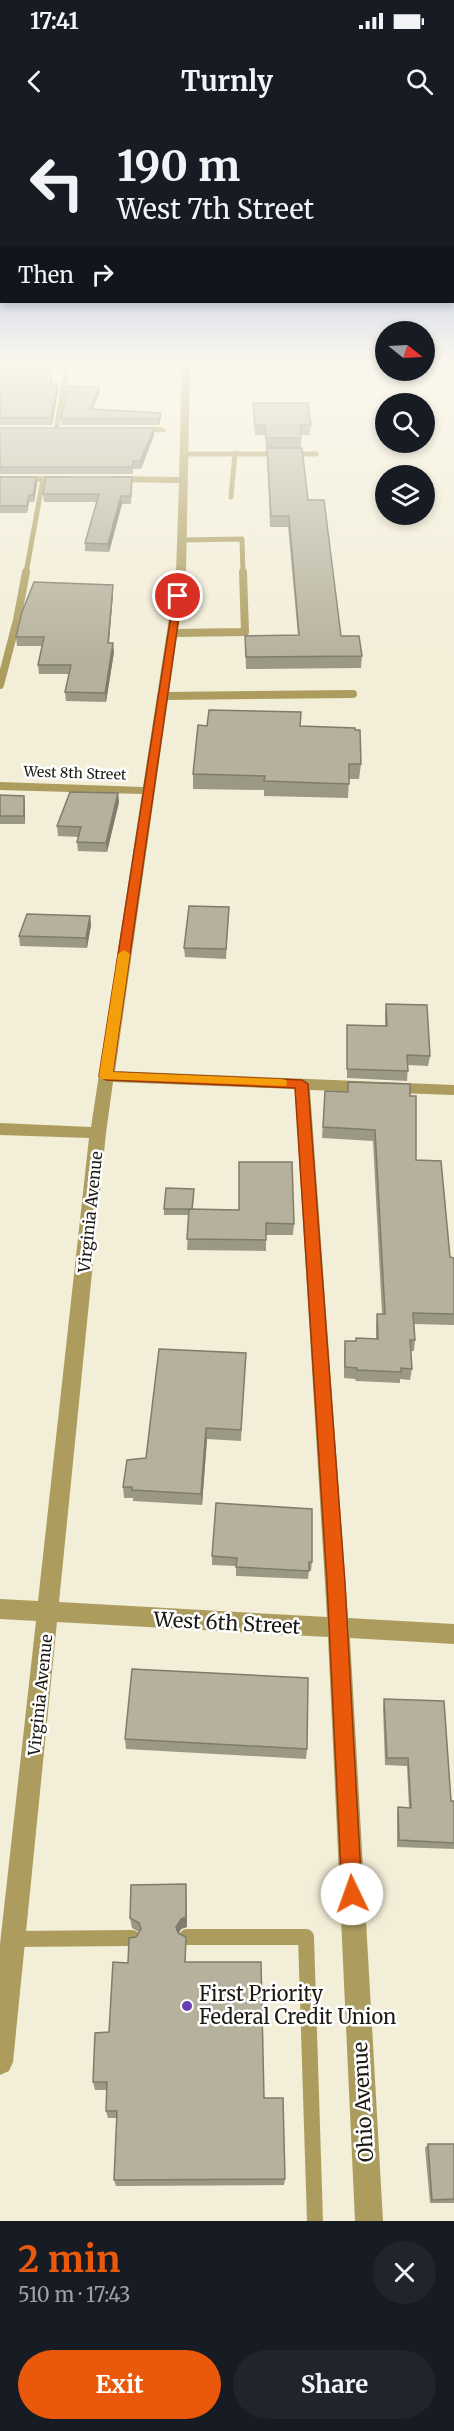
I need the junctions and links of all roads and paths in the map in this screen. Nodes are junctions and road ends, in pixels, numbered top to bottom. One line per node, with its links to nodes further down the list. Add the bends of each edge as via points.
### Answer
1 (185, 462): 7 (street, Virginia Avenue)
2 (234, 462): 8 (lane)
3 (0, 479): 4 (street)
4 (43, 479): 5 (street); 11 (lane, via 17,620)
5 (77, 479)
6 (100, 479): 7 (street)
7 (184, 480): 9 (street, Virginia Avenue)
8 (231, 497)
9 (182, 540): 10 (street, Virginia Avenue); 10 (lane, via 242,539 245,633)
10 (172, 633): 13 (street, Virginia Avenue)
11 (0, 685)
12 (353, 694): 13 (lane)
13 (163, 696): 15 (street, Virginia Avenue)
14 (0, 786): 15 (street, West 8th Street)
15 (149, 791): 16 (street, Virginia Avenue)
16 (106, 1076): 17 (street); 20 (street, Virginia Avenue)
17 (302, 1084): 18 (street); 23 (street, Ohio Avenue)
18 (454, 1090)
19 (0, 1129): 20 (street)
20 (98, 1133): 22 (street, Virginia Avenue)
21 (0, 1610): 22 (street, West 6th Street)
22 (49, 1613): 23 (street, West 6th Street); 27 (street, Virginia Avenue)
23 (338, 1629): 24 (street, West 6th Street); 30 (street, Ohio Avenue)
24 (454, 1634)
25 (132, 1938): 27 (lane)
26 (187, 1938): 29 (lane, via 306,1936)
27 (13, 1940): 28 (street, Virginia Avenue)
28 (0, 2062)
29 (315, 2221)
30 (369, 2221)

